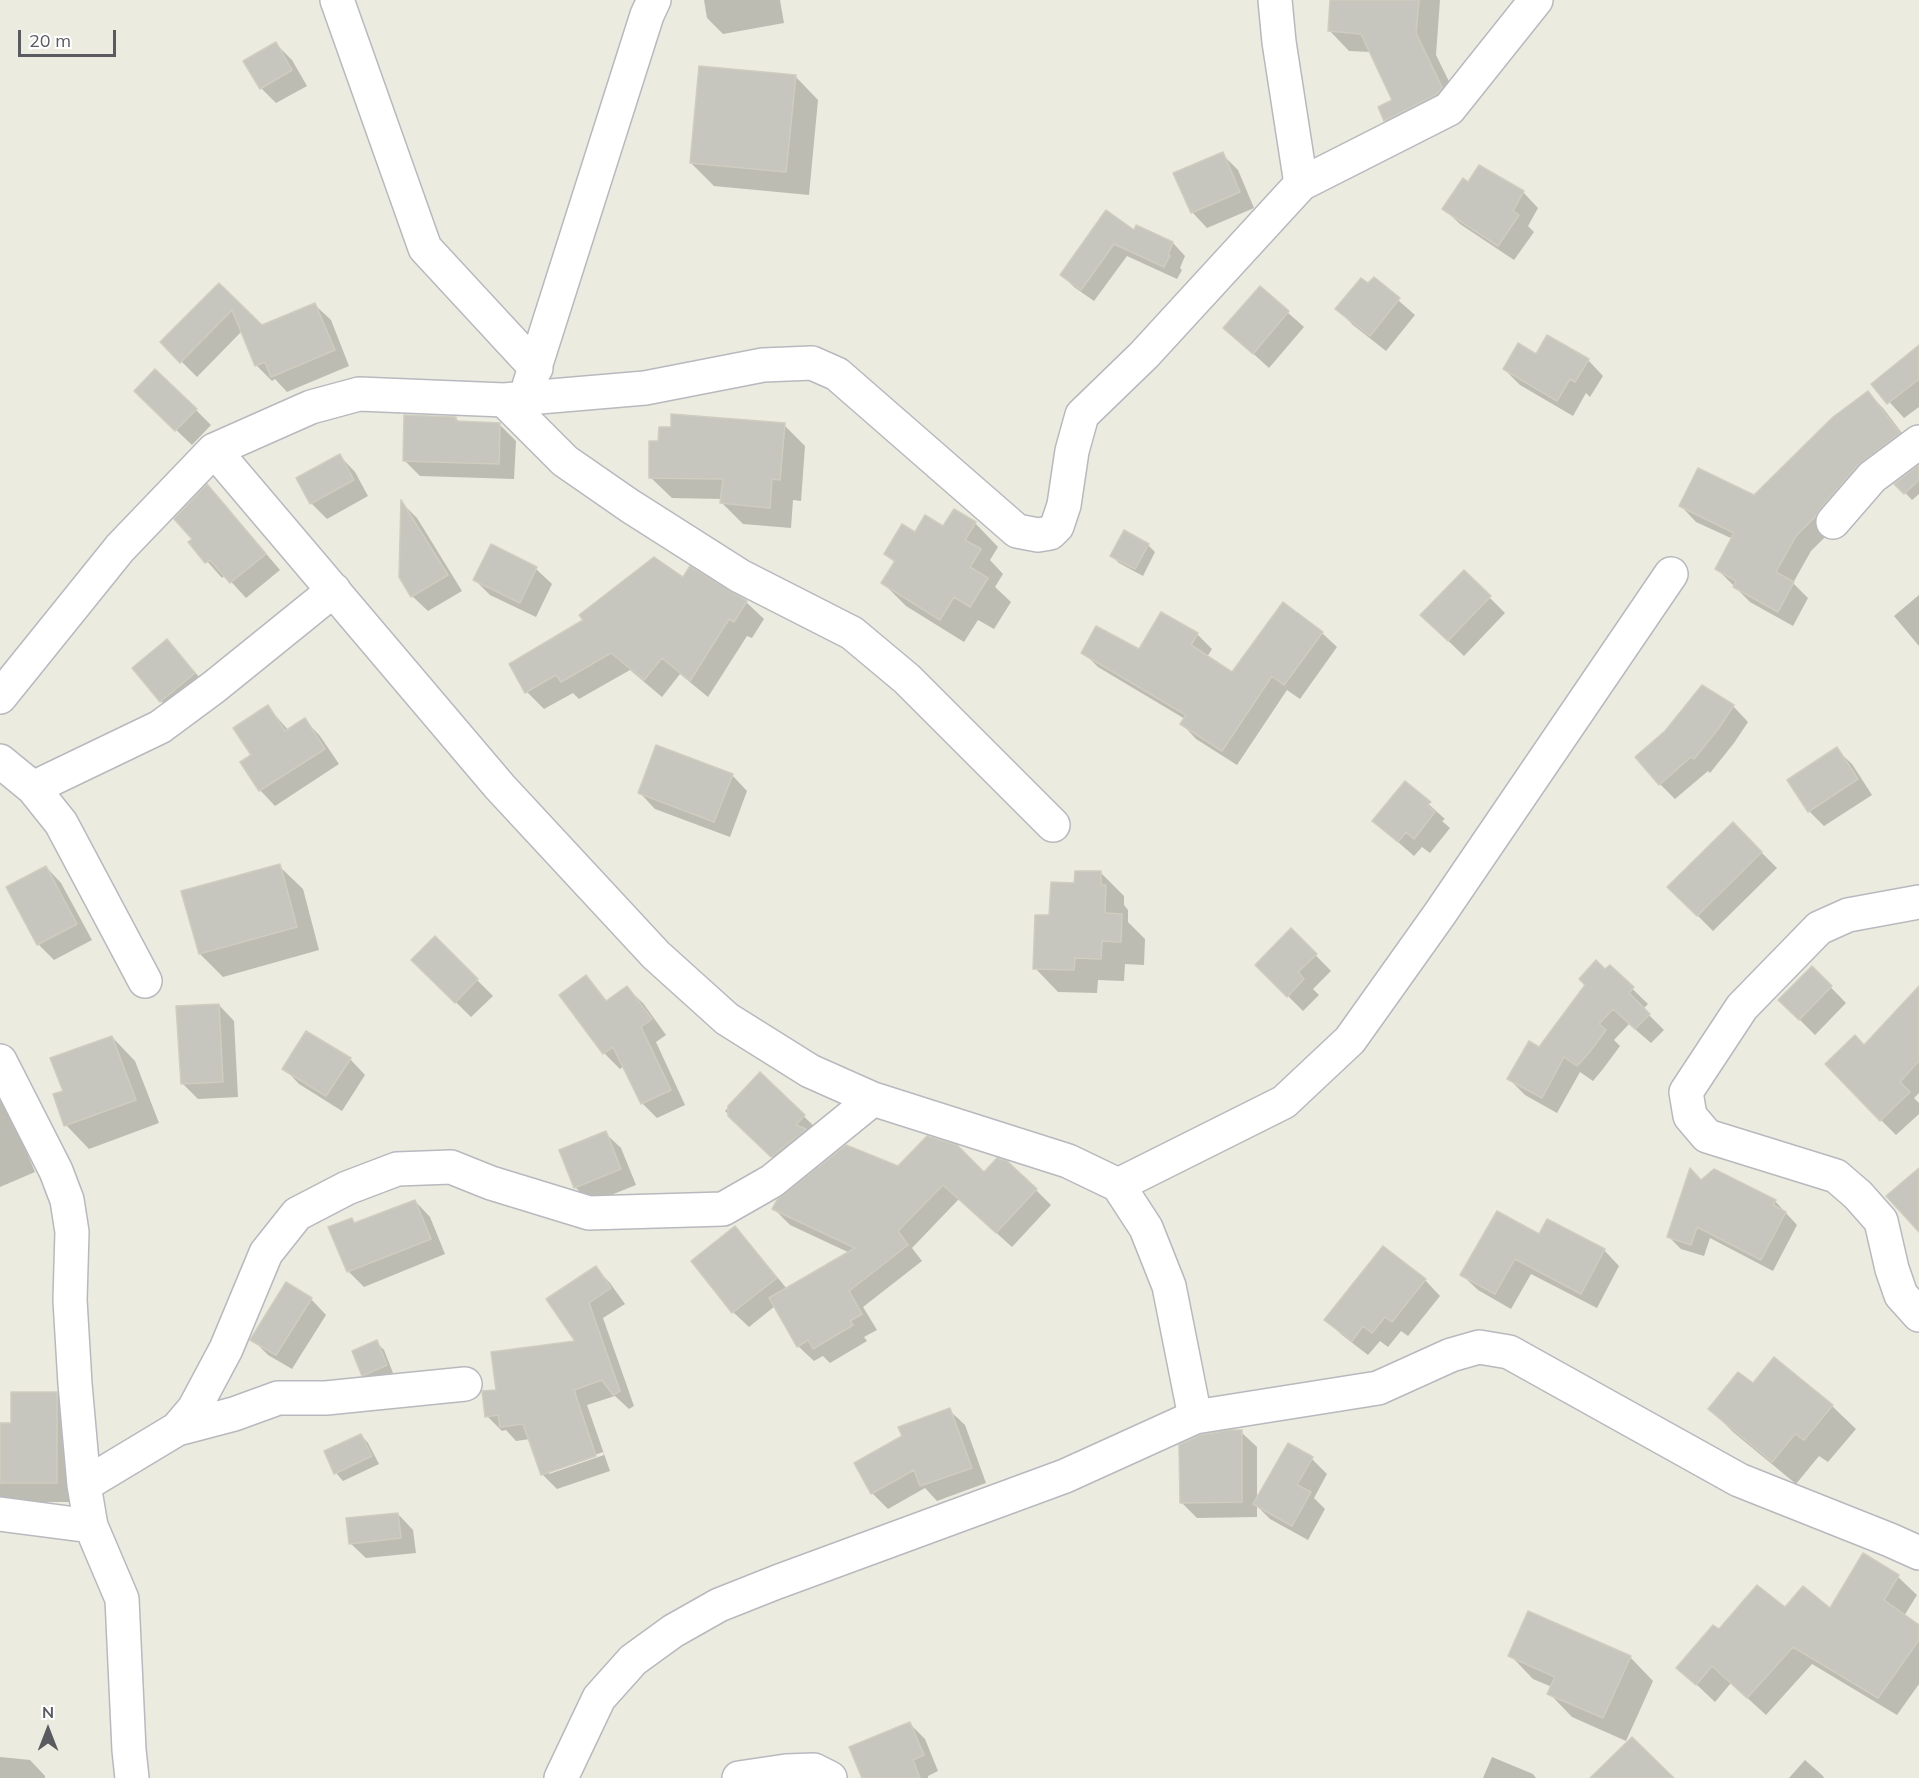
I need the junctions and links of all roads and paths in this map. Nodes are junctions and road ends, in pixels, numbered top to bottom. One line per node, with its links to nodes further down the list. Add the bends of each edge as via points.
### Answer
1 (337, 0): 6 (street, via 425,248)
2 (654, 0): 6 (street)
3 (1275, 0): 5 (street)
4 (1536, 0): 5 (street, via 1449,109)
5 (1301, 184): 7 (street, via 1144,355 1082,416 1064,505 1057,526 1050,533 1017,531 837,374 812,363 763,364 645,388)
6 (536, 368): 7 (street)
7 (514, 400): 9 (street, via 359,394 311,407); 16 (street, via 565,461 630,506 740,576 852,633 907,679)
8 (1919, 442): 10 (street, via 1872,477)
9 (214, 450): 12 (street); 13 (street, via 120,548)
10 (1833, 522)
11 (1671, 574): 21 (street, via 1350,1040 1284,1102)
12 (334, 590): 15 (street, via 160,727); 20 (street, via 500,787 656,955 727,1019 810,1071)
13 (0, 697)
14 (0, 761): 15 (street)
15 (33, 788): 18 (street, via 60,823)
16 (1053, 825)
17 (1919, 902): 22 (street, via 1848,915 1819,928 1742,1007 1686,1092 1690,1116 1707,1136 1836,1176 1858,1195 1881,1221 1902,1296)
18 (145, 981)
19 (0, 1061): 26 (street, via 67,1200 72,1232 70,1300)
20 (873, 1099): 21 (street, via 1068,1161); 25 (street, via 772,1181 723,1209 589,1213 451,1167 397,1169 347,1188 297,1214 266,1253 226,1349 194,1409)
21 (1118, 1185): 24 (street, via 1146,1228 1169,1286)
22 (1919, 1315)
23 (465, 1384): 25 (street, via 326,1398 278,1398)
24 (1195, 1417): 29 (street, via 1378,1388 1451,1354 1479,1347 1494,1348 1509,1352 1738,1480); 31 (street, via 1065,1476 719,1605 682,1626 633,1660 599,1698)
25 (177, 1429): 26 (street)
26 (84, 1485): 28 (street)
27 (0, 1514): 28 (street)
28 (91, 1526): 30 (street, via 122,1599)
29 (1919, 1553)
30 (132, 1778)
31 (561, 1778)
32 (739, 1778): 33 (street, via 814,1770)
33 (830, 1778)

